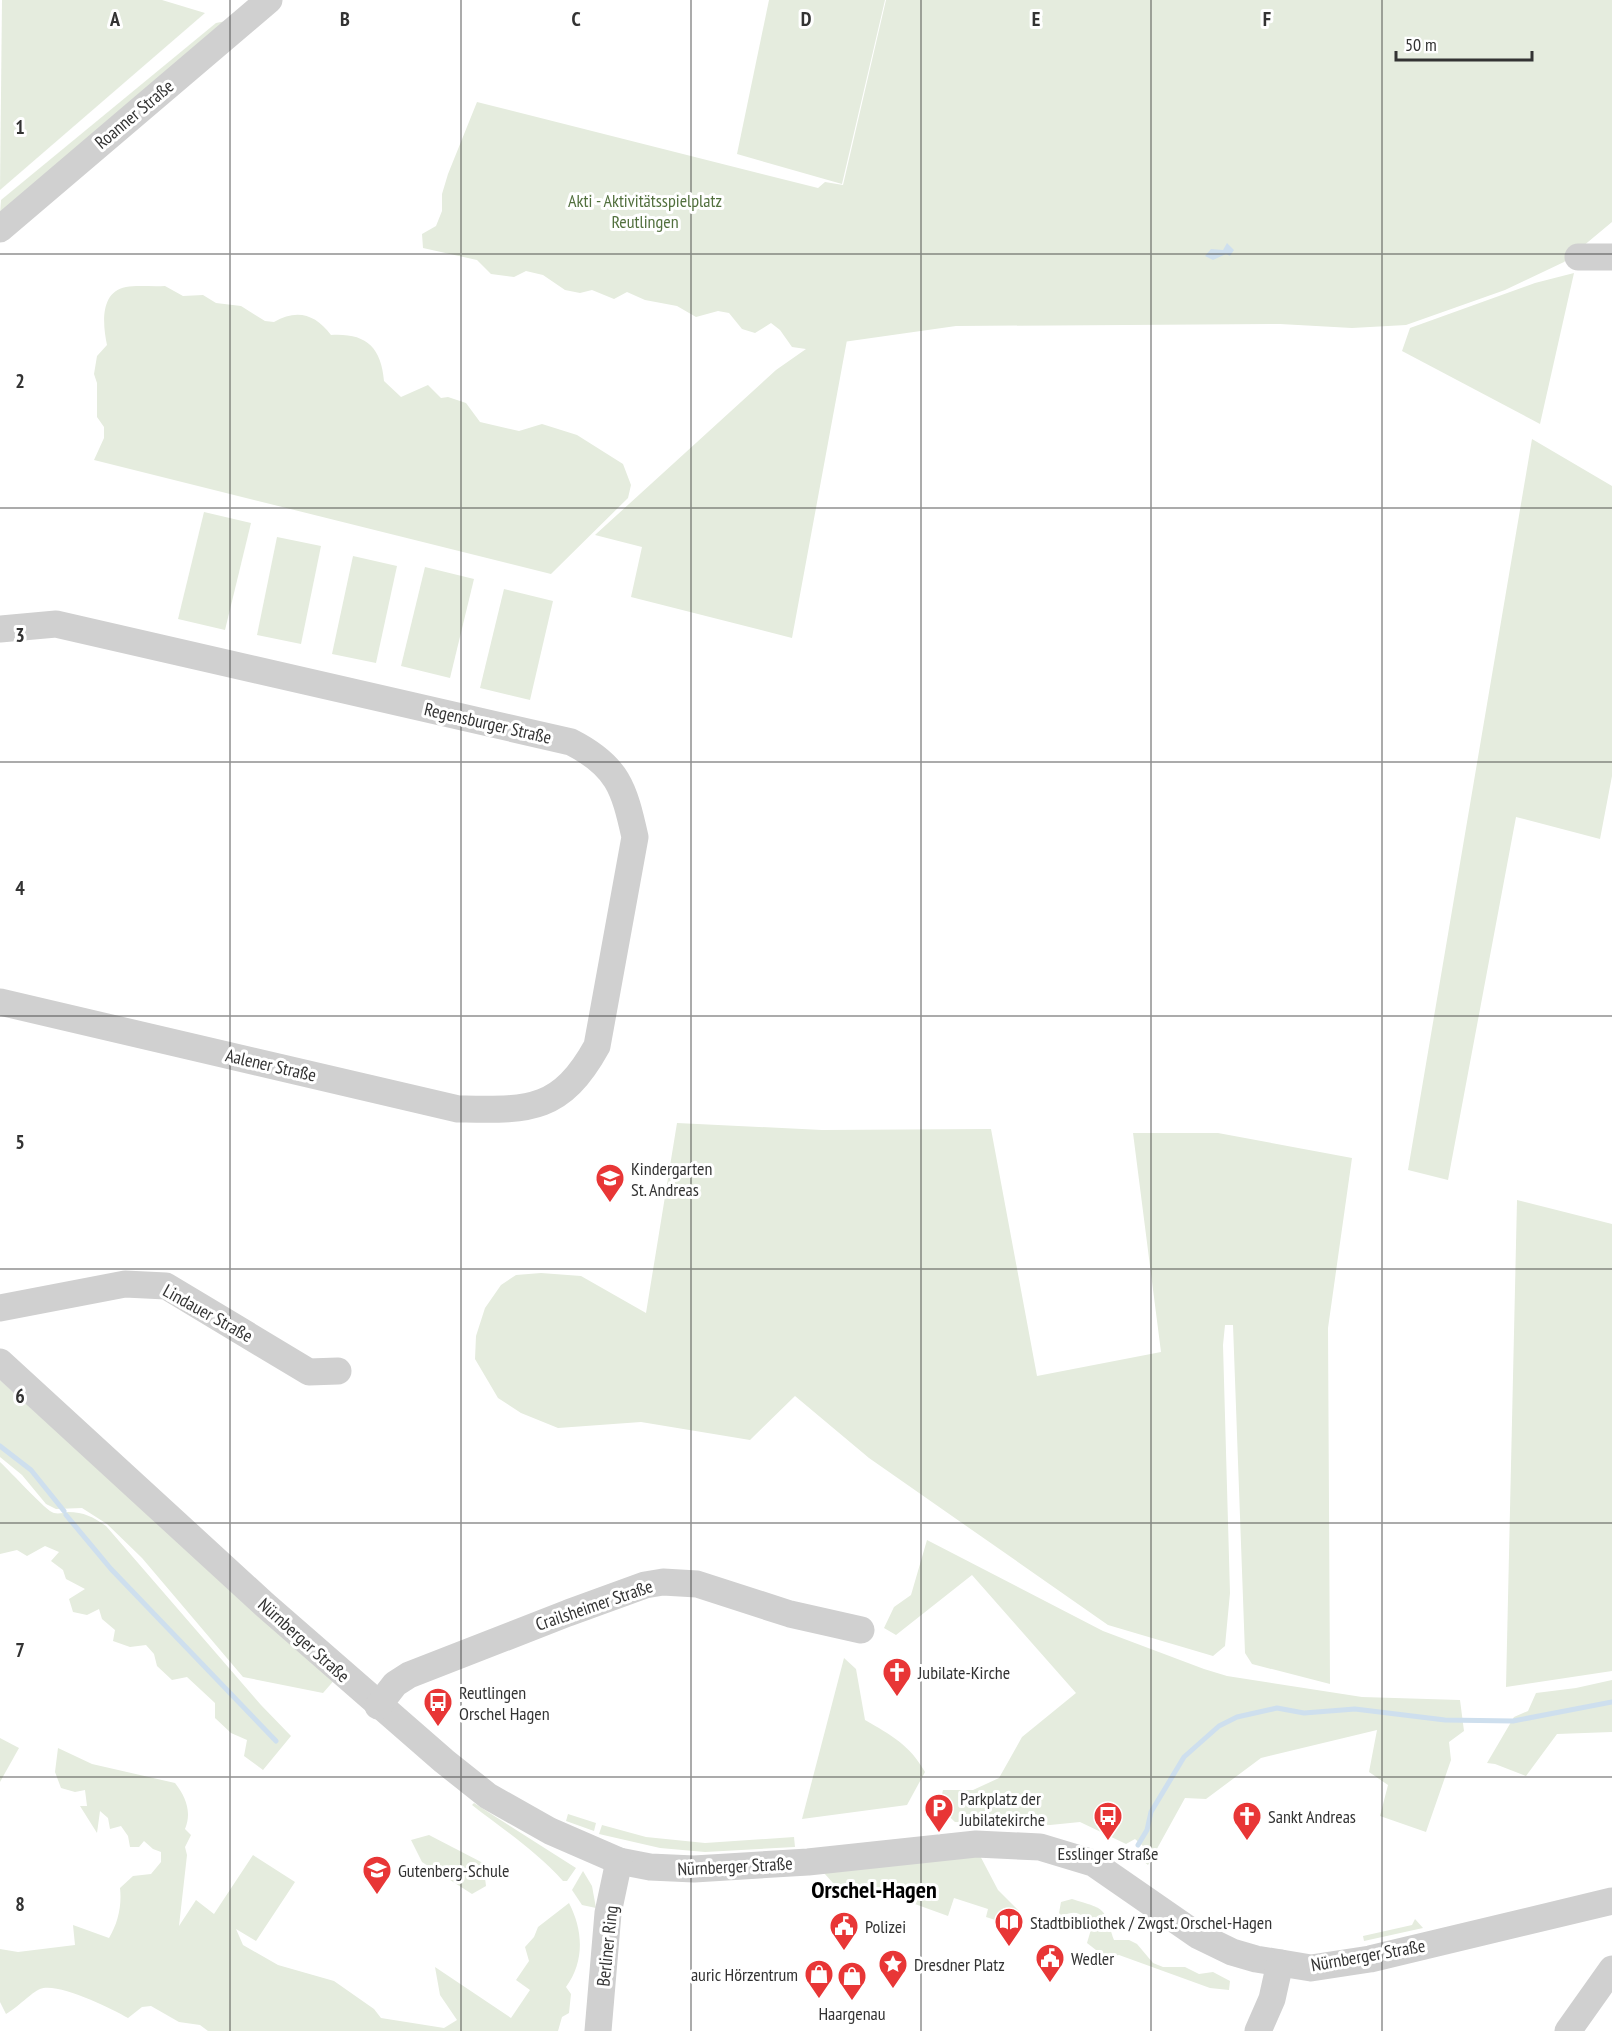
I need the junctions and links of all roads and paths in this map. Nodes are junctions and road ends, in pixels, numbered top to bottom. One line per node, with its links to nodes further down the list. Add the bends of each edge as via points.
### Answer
1 (270, 0): 2 (street, Roanner Straße)
2 (0, 229)
3 (1578, 257): 4 (street)
4 (1612, 257)
5 (0, 629): 7 (street, Regensburger Straße, via 56,624 571,742 596,754 618,780 635,837 597,1046 582,1073 566,1090)
6 (0, 1002): 7 (street, Aalener Straße, via 458,1109 500,1110)
7 (543, 1103)
8 (0, 1308): 10 (street, Lindauer Straße, via 125,1284 166,1286 309,1372)
9 (0, 1362): 12 (street, Nürnberger Straße)
10 (338, 1371)
11 (861, 1630): 12 (street, Crailsheimer Straße, via 790,1614 697,1584 663,1582 568,1613 409,1675 395,1684)
12 (378, 1706): 13 (street, Nürnberger Straße, via 488,1796 550,1831)
13 (619, 1862): 15 (street, Nürnberger Straße, via 650,1868 694,1869 808,1862 976,1844 1041,1847 1092,1863 1197,1935 1232,1952); 17 (street, Berliner Ring, via 609,1913)
14 (1612, 1901): 15 (street, Nürnberger Straße, via 1370,1959 1311,1968)
15 (1280, 1964): 18 (street, via 1272,1999)
16 (1612, 1969): 19 (street)
17 (598, 2031)
18 (1258, 2031)
19 (1569, 2031)

